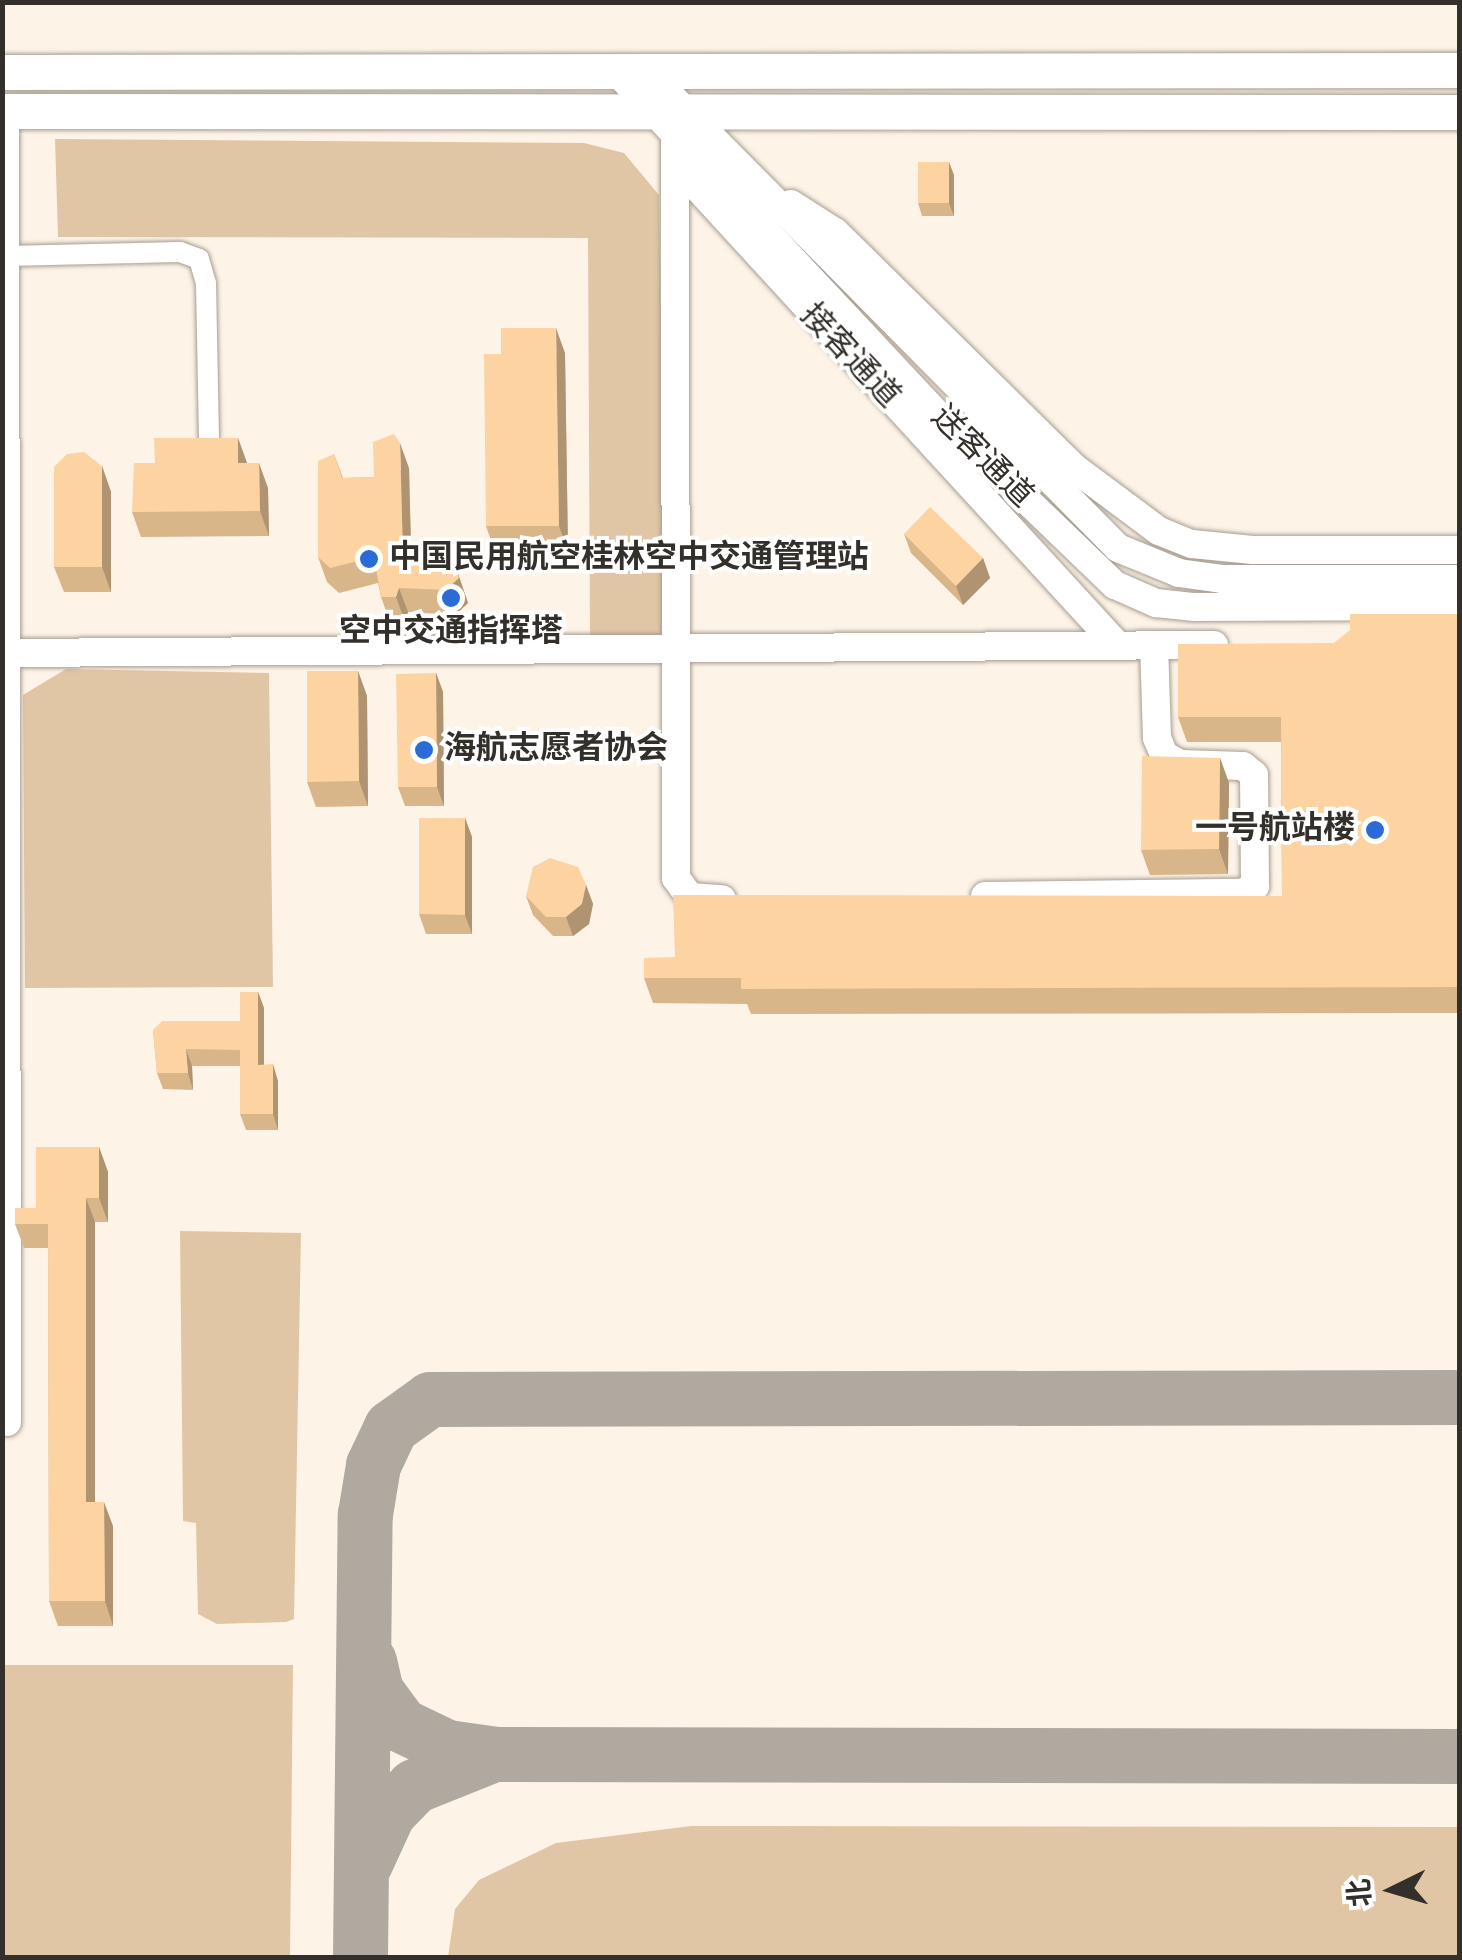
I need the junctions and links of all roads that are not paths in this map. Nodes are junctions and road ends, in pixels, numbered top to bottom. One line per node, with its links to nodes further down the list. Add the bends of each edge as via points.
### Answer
1 (630, 70): 2 (highway); 3 (highway); 5 (street); 7 (street, 送客通道)
2 (1460, 70)
3 (2, 72)
4 (4, 111): 5 (highway); 9 (street)
5 (650, 112): 7 (highway)
6 (1460, 112): 7 (highway)
7 (679, 138): 8 (street, 送客通道); 13 (street, 送客通道, via 1085,562 1142,599 1195,608); 14 (street, 接客通道); 17 (street)
8 (767, 192): 11 (street, via 836,232 1073,467 1159,531 1192,544 1252,550); 12 (street, 送客通道, via 1094,528 1137,560 1222,579)
9 (4, 256): 10 (street, via 180,252 198,259 206,283); 18 (street)
10 (209, 438)
11 (1460, 550)
12 (1460, 579)
13 (1460, 606)
14 (1116, 644): 15 (street); 17 (street)
15 (1154, 644): 16 (street); 20 (street, via 1156,738 1164,755 1180,764 1243,766 1254,775 1255,886 1236,893)
16 (1249, 646)
17 (677, 648): 18 (street); 21 (street, via 676,882 696,899)
18 (6, 653): 19 (street)
19 (4, 718): 22 (street)
20 (957, 896)
21 (759, 898)
22 (5, 1194): 23 (street)
23 (8, 1422)

